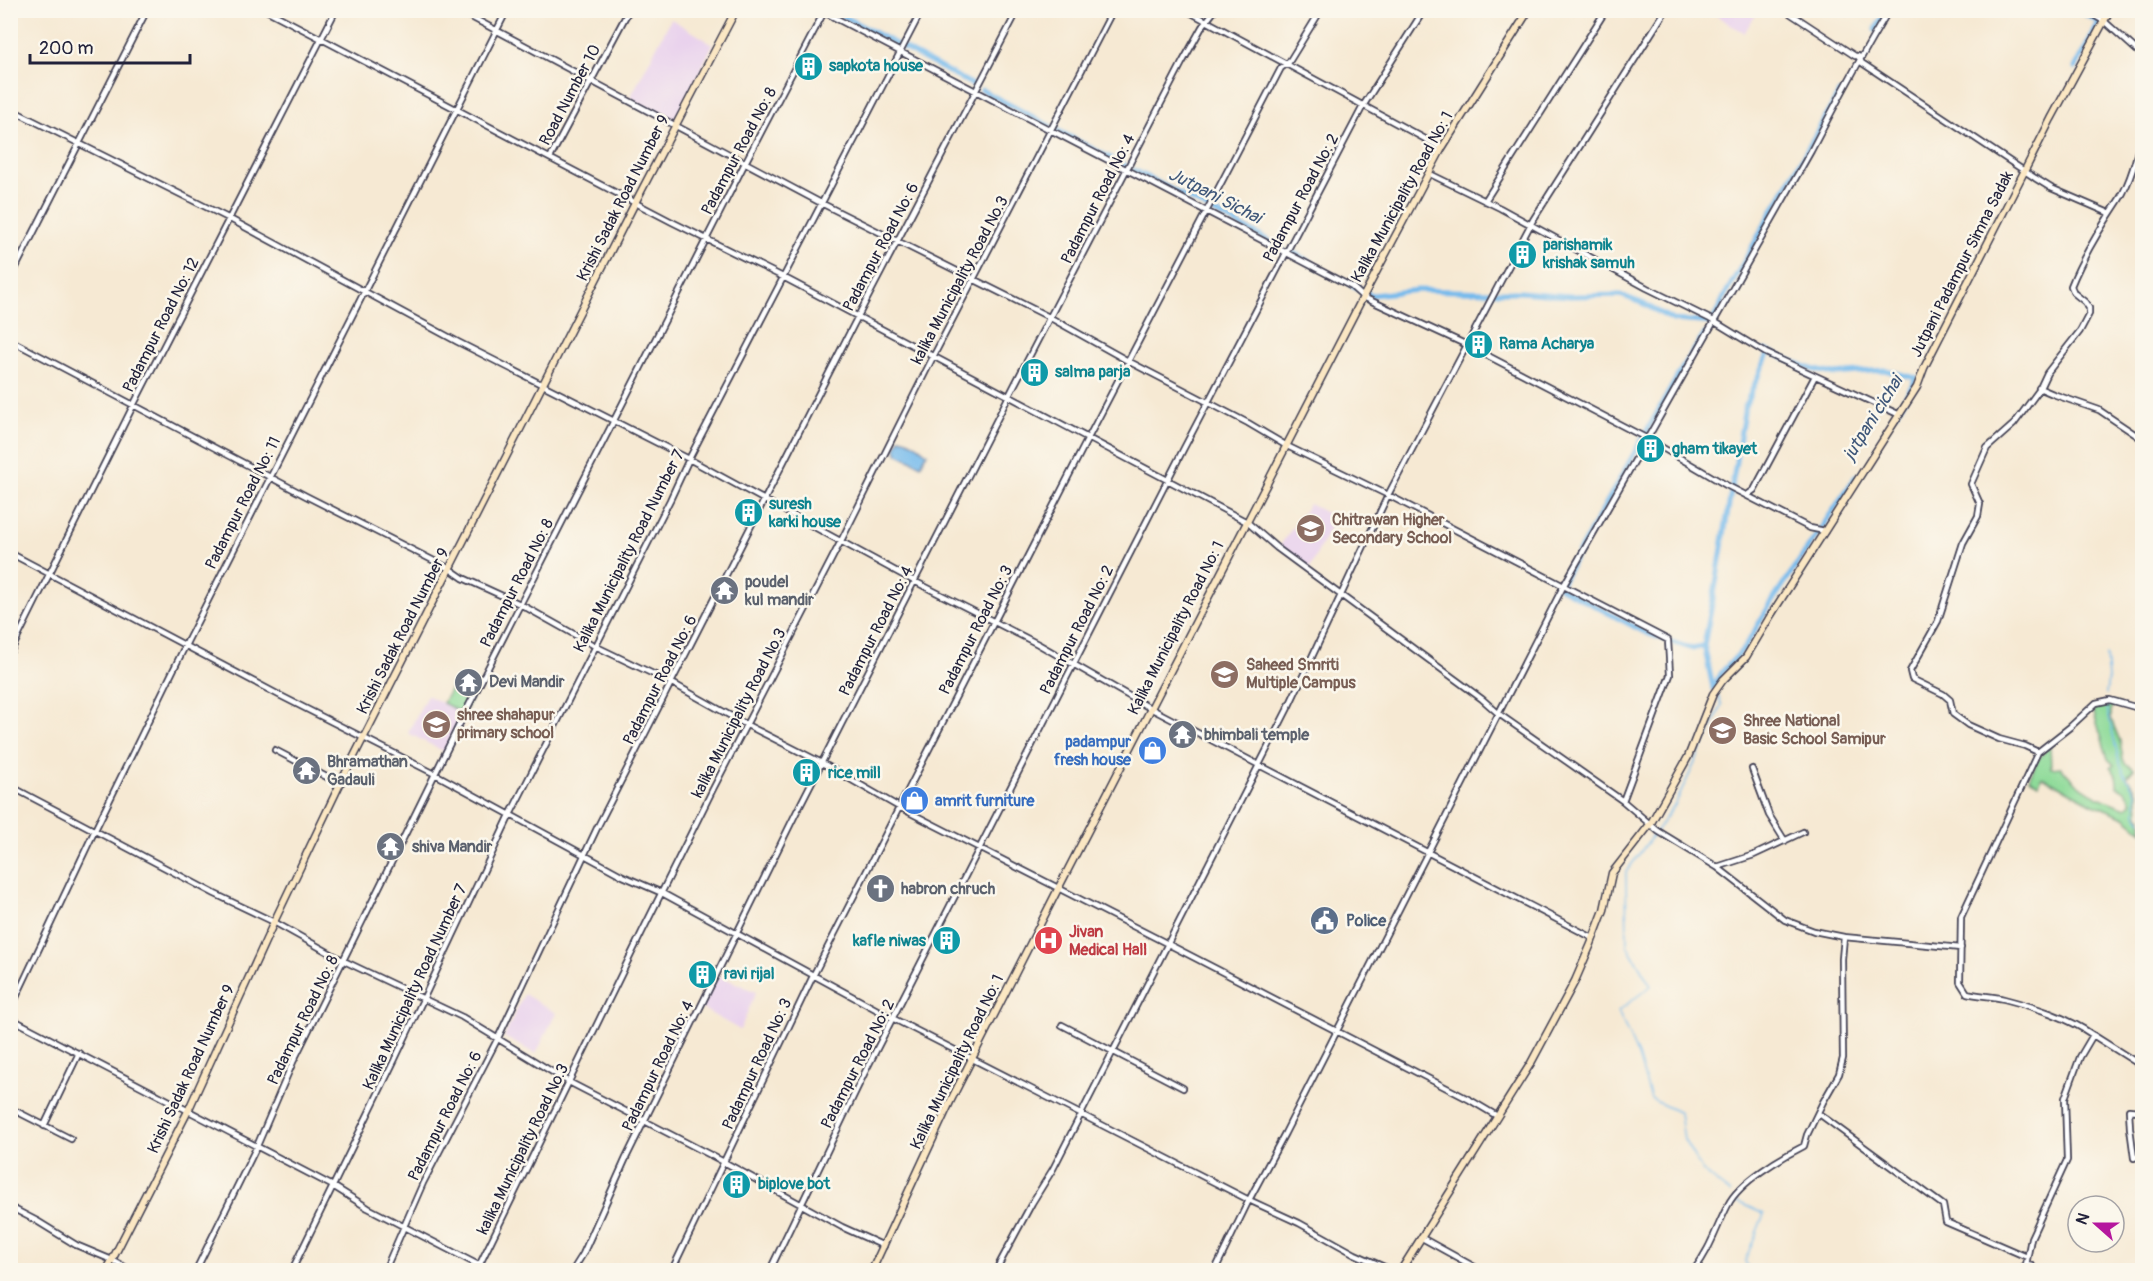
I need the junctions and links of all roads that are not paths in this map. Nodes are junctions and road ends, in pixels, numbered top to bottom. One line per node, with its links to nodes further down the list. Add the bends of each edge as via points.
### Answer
1 (147, 10): 39 (street)
2 (266, 10): 26 (street)
3 (336, 10): 26 (street, Padampur Road No: 12)
4 (458, 10): 25 (street)
5 (507, 10): 25 (street, Padampur Road No: 11)
6 (629, 10): 31 (street, Road Number 10)
7 (736, 10): 36 (street, Krishi Sadak Road Number 9)
8 (922, 10): 27 (street, Kalika Municipality Road Number 7)
9 (1018, 10): 32 (street, Padampur Road No: 6)
10 (1113, 10): 37 (street, kalika Municipality Road No.3)
11 (1186, 10): 23 (street)
12 (1215, 10): 23 (street, Padampur Road No: 4)
13 (1321, 10): 30 (street, Padampur Road No: 3)
14 (1424, 10): 33 (street, Padampur Road No: 2)
15 (1529, 10): 40 (street, Kalika Municipality Road No: 1)
16 (1606, 10): 46 (street)
17 (1666, 10): 52 (street)
18 (1785, 10): 29 (street)
19 (1888, 10): 29 (street)
20 (2085, 10): 24 (street)
21 (2110, 10): 24 (street, Jutpani Padampur Simna Sadak)
22 (823, 11): 27 (street); 42 (street, Padampur Road No: 8)
23 (1207, 21): 30 (street); 44 (street, Padampur Road No: 4)
24 (2104, 21): 28 (street); 43 (street, Jutpani Padampur Simna Sadak)
25 (496, 30): 31 (street); 35 (street, Padampur Road No: 11)
26 (322, 39): 35 (street); 51 (street, Padampur Road No: 12)
27 (900, 52): 32 (street); 47 (street, Kalika Municipality Road Number 7)
28 (2142, 56)
29 (1859, 57): 43 (street, via 1862,63); 63 (street, via 1851,79)
30 (1285, 65): 33 (street); 49 (street, Padampur Road No: 3)
31 (592, 80): 36 (street); 41 (street, Road Number 10)
32 (976, 93): 37 (street); 54 (street, Padampur Road No: 6)
33 (1363, 106): 40 (street); 55 (street, Padampur Road No: 2)
34 (10, 109): 39 (street)
35 (456, 109): 41 (street); 59 (street, Padampur Road No: 11)
36 (675, 125): 42 (street); 48 (street, Krishi Sadak Road Number 9)
37 (1052, 132): 44 (street); 58 (street, kalika Municipality Road No.3)
38 (2142, 134): 50 (street, via 2129,178)
39 (79, 144): 51 (street); 57 (street)
40 (1442, 148): 45 (street, Kalika Municipality Road No: 1)
41 (550, 158): 48 (street)
42 (745, 163): 47 (street); 53 (street, Padampur Road No: 8)
43 (2022, 169): 50 (street, via 2051,188); 74 (street, Jutpani Padampur Simna Sadak)
44 (1126, 170): 49 (street); 62 (street, Padampur Road No: 4)
45 (1428, 173): 46 (street); 60 (street, Kalika Municipality Road No: 1)
46 (1485, 201): 52 (street)
47 (821, 202): 54 (street); 56 (street, Kalika Municipality Road Number 7)
48 (635, 203): 53 (street); 69 (street, Krishi Sadak Road Number 9)
49 (1207, 212): 55 (street); 67 (street, Padampur Road No: 3)
50 (2109, 213): 70 (street, via 2071,286 2085,302 2089,314)
51 (230, 219): 59 (street); 73 (street, Padampur Road No: 12)
52 (1531, 225): 63 (street); 65 (street)
53 (707, 240): 56 (street); 75 (street, Padampur Road No: 8)
54 (897, 240): 58 (street); 61 (street, Padampur Road No: 6)
55 (1285, 253): 60 (street); 72 (street, Padampur Road No: 2)
56 (783, 277): 61 (street); 80 (street, Kalika Municipality Road Number 7)
57 (10, 279)
58 (974, 279): 62 (street); 66 (street, kalika Municipality Road No.3)
59 (364, 291): 69 (street); 81 (street, Padampur Road No: 11)
60 (1364, 297): 65 (street); 79 (street, Kalika Municipality Road No: 1)
61 (858, 317): 66 (street); 85 (street, Padampur Road No: 6)
62 (1049, 317): 67 (street); 71 (street, Padampur Road No: 4)
63 (1713, 320): 68 (street, via 1766,353); 78 (street)
64 (10, 340): 73 (street)
65 (1467, 345): 78 (street); 83 (street)
66 (933, 357): 71 (street); 88 (street, kalika Municipality Road No.3)
67 (1128, 361): 72 (street); 76 (street, Padampur Road No: 3)
68 (1815, 376): 74 (street); 84 (street, via 1754,490)
69 (543, 385): 75 (street); 90 (street, Krishi Sadak Road Number 9)
70 (2039, 388): 77 (street, via 2099,410); 108 (street, via 2014,423 1987,447 1971,484 1980,504 1978,516 1963,543 1938,621 1910,671 1912,679 1950,700 1953,714 1968,725)
71 (1008, 397): 76 (street); 92 (street, Padampur Road No: 4)
72 (1208, 401): 79 (street); 82 (street, Padampur Road No: 2)
73 (134, 404): 81 (street); 91 (street, Padampur Road No: 12)
74 (1900, 415): 87 (street, Jutpani Padampur Simna Sadak)
75 (613, 422): 80 (street); 95 (street, Padampur Road No: 8)
76 (1088, 439): 82 (street); 96 (street, Padampur Road No: 3)
77 (2142, 439)
78 (1647, 440): 84 (street); 93 (street)
79 (1287, 446): 83 (street); 86 (street, Kalika Municipality Road No: 1)
80 (689, 459): 85 (street); 98 (street, Kalika Municipality Road Number 7)
81 (270, 476): 90 (street); 97 (street, Padampur Road No: 11)
82 (1167, 480): 86 (street); 100 (street, Padampur Road No: 2)
83 (1388, 495): 93 (street); 94 (street)
84 (1747, 495): 87 (street, via 1810,528)
85 (764, 500): 88 (street); 101 (street, Padampur Road No: 6)
86 (1247, 522): 94 (street); 102 (street, Kalika Municipality Road No: 1)
87 (1825, 531): 118 (street, Jutpani Padampur Simna Sadak, via 1746,657 1713,694 1688,757)
88 (841, 541): 92 (street); 105 (street, kalika Municipality Road No.3)
89 (10, 553): 91 (street)
90 (450, 569): 95 (street); 106 (street, Krishi Sadak Road Number 9)
91 (49, 574): 97 (street); 99 (street, Padampur Road No: 12)
92 (914, 581): 96 (street); 109 (street, Padampur Road No: 4)
93 (1562, 586): 104 (street); 115 (street, via 1668,640 1670,645 1670,675)
94 (1340, 595): 104 (street); 110 (street)
95 (520, 604): 98 (street); 112 (street, Padampur Road No: 8)
96 (994, 622): 100 (street); 116 (street, Padampur Road No: 3)
97 (186, 645): 106 (street); 119 (street, Padampur Road No: 11)
98 (595, 646): 101 (street); 117 (street, Kalika Municipality Road Number 7)
99 (10, 652)
100 (1073, 663): 102 (street); 122 (street, Padampur Road No: 2)
101 (672, 683): 105 (street); 124 (street, Padampur Road No: 6)
102 (1150, 708): 110 (street); 126 (street, Kalika Municipality Road No: 1)
103 (2142, 709): 108 (street, via 2110,700 2096,703)
104 (1499, 714): 115 (street); 123 (street)
105 (747, 725): 109 (street); 127 (street, kalika Municipality Road No.3)
106 (364, 739): 112 (street); 113 (street, Krishi Sadak Road Number 9)
107 (275, 750): 113 (street)
108 (2038, 752): 133 (street, via 1961,917)
109 (822, 763): 116 (street); 129 (street, Padampur Road No: 4)
110 (1259, 765): 123 (street); 132 (street)
111 (1752, 769): 121 (street, via 1769,816)
112 (435, 774): 117 (street); 134 (street, Padampur Road No: 8)
113 (340, 784): 128 (street, Krishi Sadak Road Number 9)
114 (10, 786): 119 (street)
115 (1623, 801): 118 (street)
116 (899, 807): 122 (street); 135 (street, Padampur Road No: 3)
117 (510, 815): 124 (street); 136 (street, Kalika Municipality Road Number 7)
118 (1651, 824): 125 (street); 131 (street, Jutpani Padampur Simna Sadak, via 1612,873)
119 (95, 830): 128 (street); 137 (street, Padampur Road No: 11)
120 (1803, 832): 121 (street)
121 (1785, 841): 125 (street)
122 (979, 848): 126 (street); 139 (street, Padampur Road No: 2)
123 (1427, 852): 131 (street); 141 (street)
124 (586, 854): 127 (street); 143 (street, Padampur Road No: 6)
125 (1717, 867): 130 (street, via 1785,920)
126 (1058, 889): 132 (street); 146 (street, Kalika Municipality Road No: 1)
127 (662, 893): 129 (street); 148 (street, kalika Municipality Road No.3)
128 (274, 921): 134 (street); 152 (street, Krishi Sadak Road Number 9)
129 (737, 933): 135 (street); 156 (street, Padampur Road No: 4)
130 (1844, 937): 133 (street); 154 (street, via 1844,1058)
131 (1593, 938): 155 (street, Jutpani Padampur Simna Sadak, via 1531,1063)
132 (1168, 944): 141 (street); 144 (street)
133 (1961, 948): 142 (street, via 1960,982 1967,993 2003,999 2054,1015)
134 (344, 961): 136 (street); 159 (street, Padampur Road No: 8, via 293,1062)
135 (813, 976): 139 (street); 161 (street, Padampur Road No: 3)
136 (422, 1000): 143 (street); 162 (street, Kalika Municipality Road Number 7)
137 (10, 1010)
138 (10, 1018): 145 (street)
139 (894, 1019): 146 (street); 164 (street, Padampur Road No: 2)
140 (1062, 1025): 144 (street)
141 (1336, 1030): 155 (street); 163 (street)
142 (2093, 1035): 147 (street); 169 (street, via 2065,1098 2067,1160 2031,1238)
143 (498, 1038): 148 (street); 166 (street, Padampur Road No: 6)
144 (1113, 1051): 149 (street); 153 (street)
145 (79, 1053): 152 (street); 157 (street)
146 (972, 1059): 153 (street); 168 (street, Kalika Municipality Road No: 1)
147 (2142, 1066)
148 (569, 1082): 156 (street); 172 (street, kalika Municipality Road No.3)
149 (1184, 1088)
150 (10, 1108): 157 (street)
151 (2142, 1109): 160 (street, via 2129,1110 2134,1158)
152 (188, 1111): 159 (street); 170 (street, Krishi Sadak Road Number 9)
153 (1080, 1113): 163 (street); 183 (street)
154 (1818, 1113): 169 (street, via 1943,1205 1946,1222); 188 (street, via 1804,1146 1735,1194)
155 (1497, 1116): 167 (street, Jutpani Padampur Simna Sadak)
156 (644, 1120): 161 (street); 179 (street, Padampur Road No: 4)
157 (44, 1125): 158 (street)
158 (70, 1138)
159 (257, 1146): 162 (street); 175 (street, Padampur Road No: 8)
160 (2142, 1155)
161 (724, 1162): 164 (street); 180 (street, Padampur Road No: 3)
162 (333, 1186): 166 (street); 176 (street, Kalika Municipality Road Number 7)
163 (1249, 1200): 184 (street); 185 (street)
164 (802, 1204): 168 (street); 181 (street, Padampur Road No: 2)
165 (10, 1207): 170 (street, via 76,1245)
166 (403, 1226): 172 (street); 177 (street, Padampur Road No: 6)
167 (1422, 1238): 186 (street, Jutpani Padampur Simna Sadak); 187 (street)
168 (884, 1246): 182 (street, Kalika Municipality Road No: 1)
169 (2027, 1257): 171 (street)
170 (112, 1260): 173 (street, Krishi Sadak Road Number 9); 174 (street)
171 (2026, 1265): 189 (street); 190 (street)
172 (478, 1268): 178 (street)
173 (107, 1270)
174 (130, 1270)
175 (196, 1270)
176 (292, 1270)
177 (385, 1270)
178 (488, 1270)
179 (573, 1270)
180 (672, 1270)
181 (770, 1270)
182 (872, 1270)
183 (996, 1270)
184 (1215, 1270)
185 (1391, 1270)
186 (1401, 1270)
187 (1480, 1270)
188 (1695, 1270)
189 (2021, 1270)
190 (2035, 1270)

